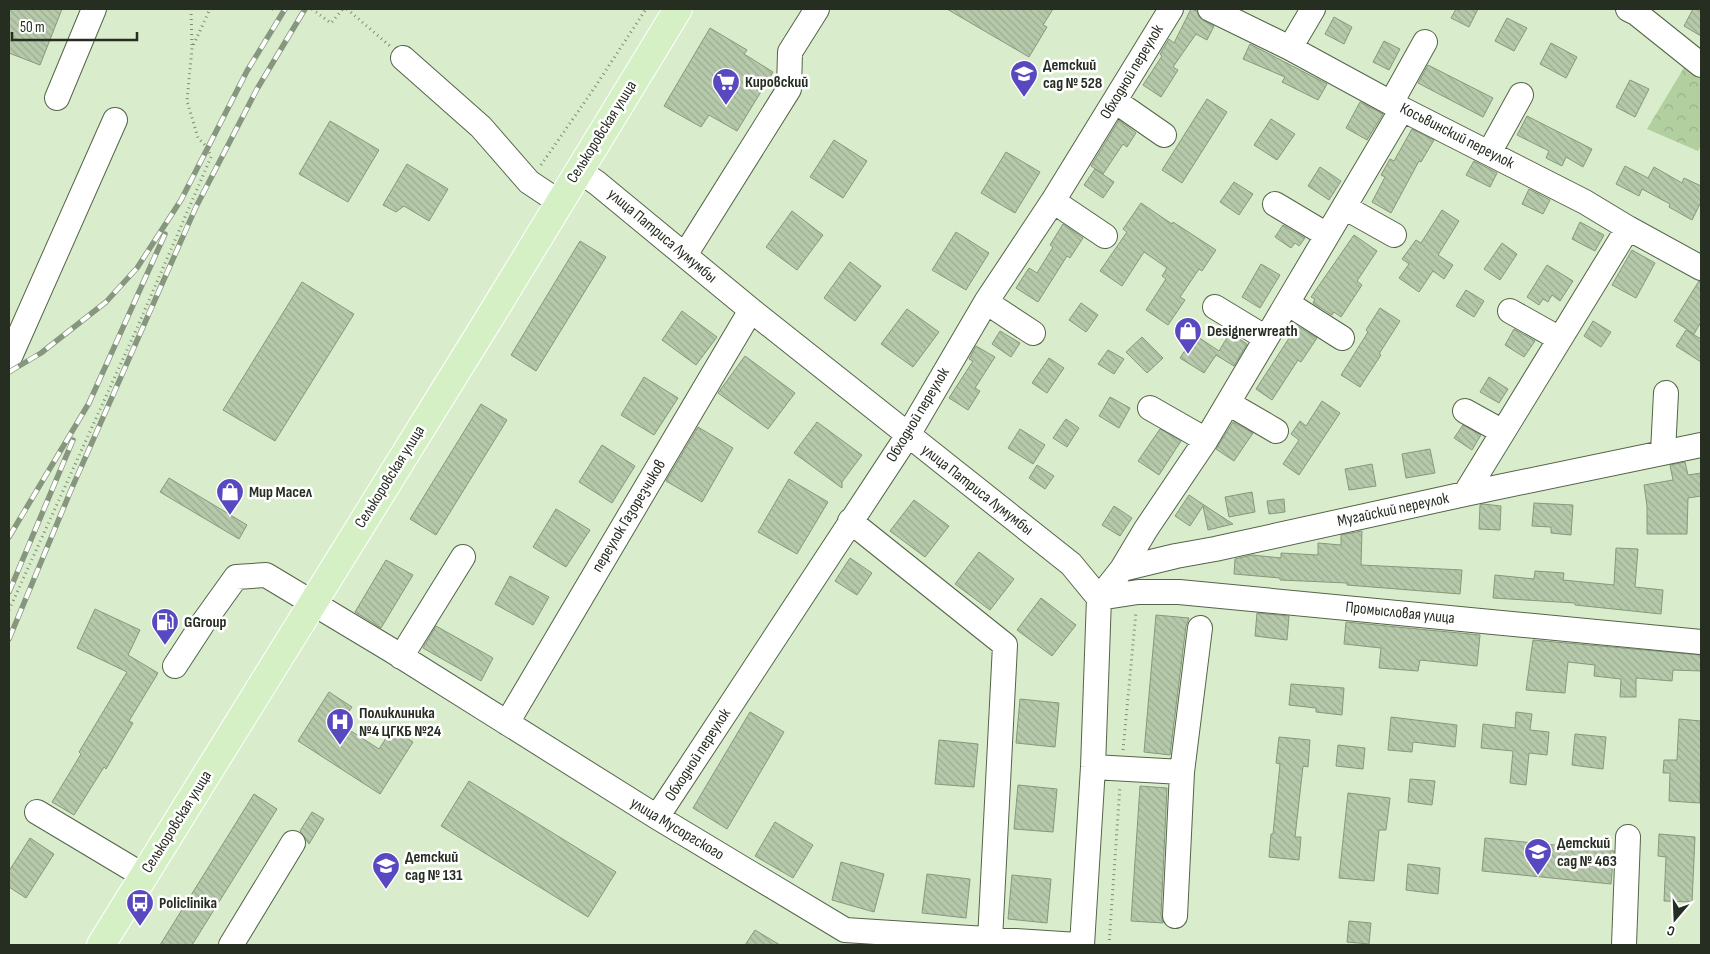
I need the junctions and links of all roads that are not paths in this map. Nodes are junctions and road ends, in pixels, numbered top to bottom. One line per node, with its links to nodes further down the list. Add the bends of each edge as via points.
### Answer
1 (94, 9): 13 (street)
2 (678, 9): 19 (main road, Селькоровская улица)
3 (817, 9): 28 (street, via 790,52 790,89)
4 (1171, 9): 14 (street, Обходной переулок)
5 (1210, 9): 9 (street, Косьвинский переулок)
6 (1312, 9): 9 (street)
7 (1628, 9): 11 (street)
8 (1425, 42): 15 (street)
9 (1290, 48): 15 (street, Косьвинский переулок)
10 (403, 58): 21 (street, via 481,127 529,182)
11 (1701, 65)
12 (1521, 95): 18 (street)
13 (58, 98)
14 (1115, 101): 17 (street); 20 (street, Обходной переулок)
15 (1397, 106): 18 (street, Косьвинский переулок); 23 (street)
16 (114, 120): 39 (street)
17 (1164, 135)
18 (1489, 153): 24 (street, Косьвинский переулок)
19 (578, 170): 21 (main road, Селькоровская улица); 28 (street, улица Патриса Лумумбы)
20 (1053, 201): 27 (street); 30 (street, Обходной переулок)
21 (559, 202): 55 (main road, Селькоровская улица)
22 (1275, 204): 25 (street)
23 (1344, 207): 25 (street); 26 (street)
24 (1628, 228): 29 (street, Косьвинский переулок); 38 (street)
25 (1328, 235): 31 (street)
26 (1394, 235)
27 (1105, 236)
28 (685, 255): 33 (street, улица Патриса Лумумбы)
29 (1701, 268)
30 (986, 302): 35 (street); 46 (street, Обходной переулок)
31 (1287, 303): 36 (street); 37 (street)
32 (1215, 307): 36 (street)
33 (751, 310): 46 (street, улица Патриса Лумумбы); 60 (street, переулок Газорезчиков)
34 (1510, 310): 38 (street)
35 (1033, 333)
36 (1266, 338): 41 (street)
37 (1342, 338)
38 (1560, 339): 45 (street)
39 (9, 359)
40 (1666, 394): 49 (street)
41 (1228, 403): 44 (street); 47 (street)
42 (1150, 408): 47 (street)
43 (1465, 410): 45 (street)
44 (1276, 431)
45 (1503, 432): 50 (street)
46 (908, 435): 51 (street, Обходной переулок); 54 (street, улица Патриса Лумумбы, via 1071,564)
47 (1206, 440): 53 (street)
48 (1701, 445): 49 (street, Мугайский переулок)
49 (1662, 452): 50 (street, Мугайский переулок)
50 (1465, 494): 53 (street, Мугайский переулок)
51 (850, 521): 64 (street, Обходной переулок); 70 (street, via 1005,645)
52 (463, 557): 58 (street)
53 (1122, 569): 54 (street)
54 (1099, 598): 57 (street, Промысловая улица, via 1138,592 1179,592); 61 (street)
55 (313, 602): 58 (street, улица Мусоргского); 59 (street, улица Мусоргского, via 266,575 236,576); 67 (main road, Селькоровская улица)
56 (1200, 628): 62 (street)
57 (1701, 642)
58 (401, 657): 60 (street, улица Мусоргского)
59 (175, 666)
60 (507, 723): 64 (street, улица Мусоргского)
61 (1093, 767): 62 (street); 73 (street)
62 (1182, 772): 68 (street)
63 (37, 812): 67 (street)
64 (657, 818): 69 (street, улица Мусоргского)
65 (1628, 838): 74 (street)
66 (293, 842): 72 (street)
67 (144, 876): 71 (main road, Селькоровская улица)
68 (1174, 916)
69 (840, 938): 70 (street, улица Мусоргского)
70 (990, 940): 73 (street, улица Мусоргского)
71 (101, 945)
72 (231, 945)
73 (1080, 945)
74 (1624, 945)

